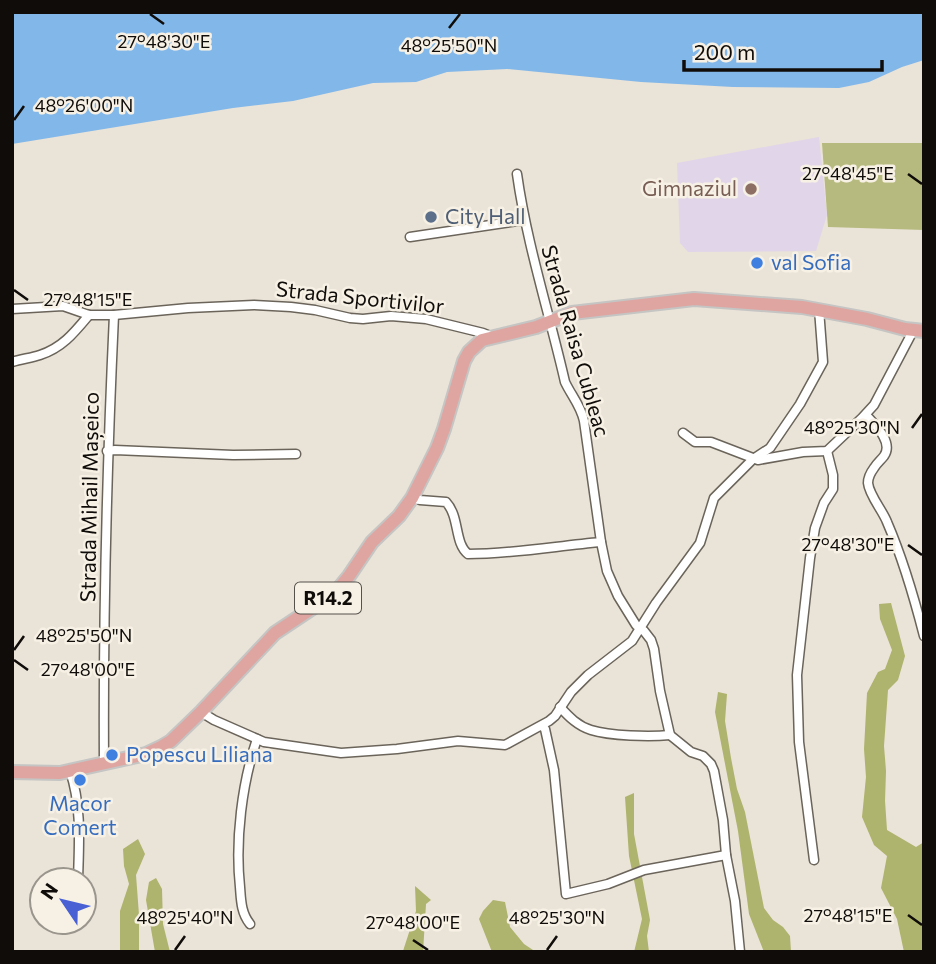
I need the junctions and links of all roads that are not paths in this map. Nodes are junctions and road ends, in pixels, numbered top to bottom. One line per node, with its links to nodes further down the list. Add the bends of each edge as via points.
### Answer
1 (517, 174): 2 (street, Strada Raisa Cubleac)
2 (524, 220): 3 (street, Strada Raisa Cubleac); 8 (street, Strada Raisa Cubleac)
3 (410, 237)
4 (12, 309): 6 (street, Strada Sportivilor, via 63,306)
5 (819, 309): 8 (main road, R14.2, via 694,299 572,313); 9 (main road, R14.2); 17 (street, via 821,368 770,448)
6 (89, 315): 7 (street, Strada Sportivilor); 11 (street, via 55,349)
7 (114, 315): 10 (street, Strada Sportivilor, via 231,306 291,307 350,318 426,319); 14 (street, Strada Mihail Mașeico)
8 (551, 321): 10 (main road, R14.2); 19 (street, Strada Raisa Cubleac, via 565,382 582,411)
9 (918, 331): 12 (street)
10 (494, 337): 18 (main road, R14.2, via 482,340 464,361 437,449)
11 (12, 362)
12 (866, 415): 15 (street); 21 (street, via 887,443 885,456 871,472 870,489 887,519)
13 (683, 433): 17 (street, via 695,442 711,442)
14 (107, 451): 16 (street); 27 (street, Strada Mihail Mașeico)
15 (827, 451): 17 (street); 31 (street, via 833,489 815,528 797,675 799,742)
16 (296, 454)
17 (753, 459): 20 (street, via 715,498 700,543)
18 (412, 498): 19 (street, via 446,502 468,554); 23 (main road, R14.2, via 335,593 275,633)
19 (601, 542): 20 (street, Strada Raisa Cubleac, via 614,589)
20 (640, 629): 22 (street); 25 (street, Strada Raisa Cubleac, via 654,649)
21 (924, 636)
22 (559, 708): 24 (street); 25 (street, via 591,730)
23 (201, 712): 26 (street); 27 (main road, R14.2, via 161,747)
24 (542, 726): 26 (street, via 505,745 458,741 341,753); 30 (street, via 554,770 566,894 644,870)
25 (670, 735): 30 (street, via 711,764)
26 (257, 739): 33 (street, via 237,851 242,905)
27 (104, 764): 28 (main road, R14.2)
28 (70, 771): 29 (main road, R14.2); 32 (street, via 78,806)
29 (12, 772)
30 (726, 855): 34 (street)
31 (814, 860)
32 (78, 866)
33 (250, 923)
34 (740, 952)

